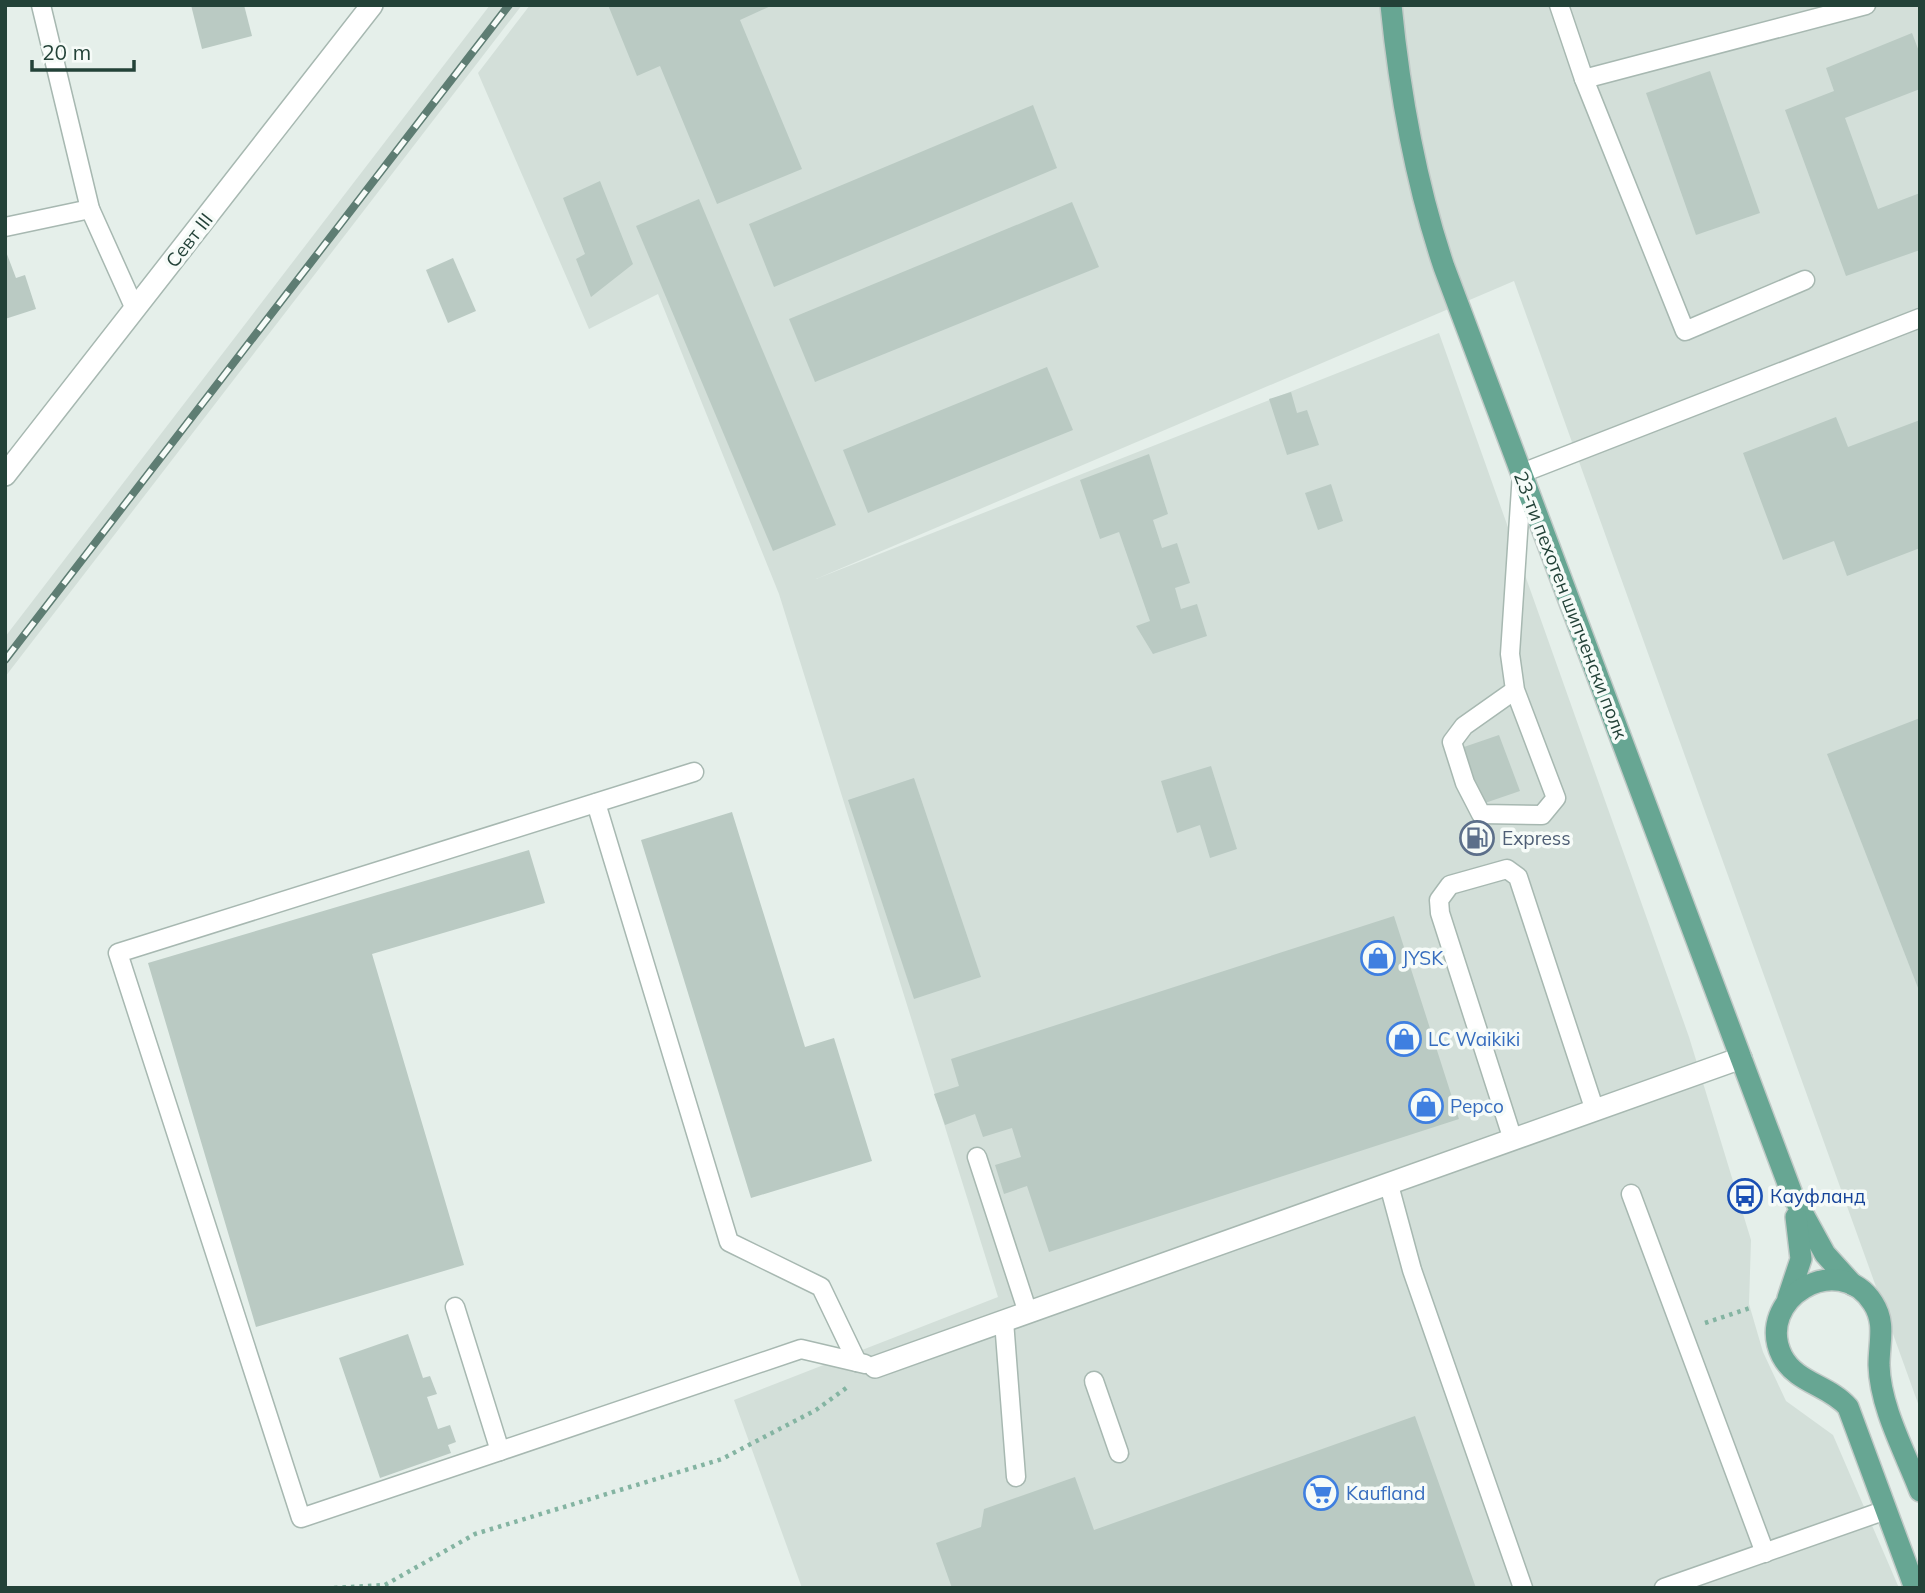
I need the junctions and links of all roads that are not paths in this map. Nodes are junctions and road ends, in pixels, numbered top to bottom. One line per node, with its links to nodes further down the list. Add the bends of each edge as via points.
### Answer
1 (41, 5): 7 (lane)
2 (372, 5): 10 (street, Севт III)
3 (1391, 5): 12 (main road, 23-ти пехотен шипченски полк, via 1404,115 1427,216)
4 (1559, 5): 6 (lane)
5 (1866, 5): 6 (lane)
6 (1584, 79): 9 (lane, via 1685,331)
7 (90, 209): 8 (lane); 10 (lane)
8 (5, 226)
9 (1805, 280)
10 (135, 309): 13 (street, Севт III)
11 (1920, 318): 12 (lane)
12 (1522, 473): 14 (lane, via 1510,654); 17 (main road, 23-ти пехотен шипченски полк)
13 (5, 475)
14 (1515, 690): 14 (lane, via 1556,799 1542,815 1481,814 1452,742 1464,726)
15 (694, 772): 16 (lane)
16 (596, 803): 29 (lane, via 729,1241 821,1287); 31 (lane, via 118,953 301,1518)
17 (1741, 1058): 18 (street); 23 (main road, 23-ти пехотен шипченски полк)
18 (1595, 1111): 19 (street); 19 (lane, via 1518,877 1507,869 1494,870 1450,885 1439,900 1440,913)
19 (1513, 1140): 21 (street)
20 (977, 1157): 27 (lane)
21 (1389, 1185): 27 (street); 37 (lane, via 1412,1270)
22 (1631, 1194): 36 (lane)
23 (1792, 1194): 24 (main road, 23-ти пехотен шипченски полк, via 1815,1239); 25 (main road, 23-ти пехотен шипченски полк, via 1801,1259)
24 (1853, 1285): 25 (main road, via 1818,1281); 34 (main road, 23-ти пехотен шипченски полк, via 1878,1312 1883,1394)
25 (1788, 1299): 35 (main road, 23-ти пехотен шипченски полк, via 1777,1321 1783,1358 1799,1376 1838,1395 1848,1407)
26 (455, 1307): 31 (lane)
27 (1028, 1313): 28 (street)
28 (1004, 1321): 29 (street); 33 (lane)
29 (866, 1365): 31 (lane, via 801,1349)
30 (1094, 1381): 32 (lane)
31 (500, 1451)
32 (1119, 1453)
33 (1016, 1477)
34 (1920, 1491)
35 (1886, 1510): 36 (lane); 39 (main road, 23-ти пехотен шипченски полк)
36 (1765, 1553): 38 (lane)
37 (1522, 1588)
38 (1664, 1588)
39 (1915, 1588)

